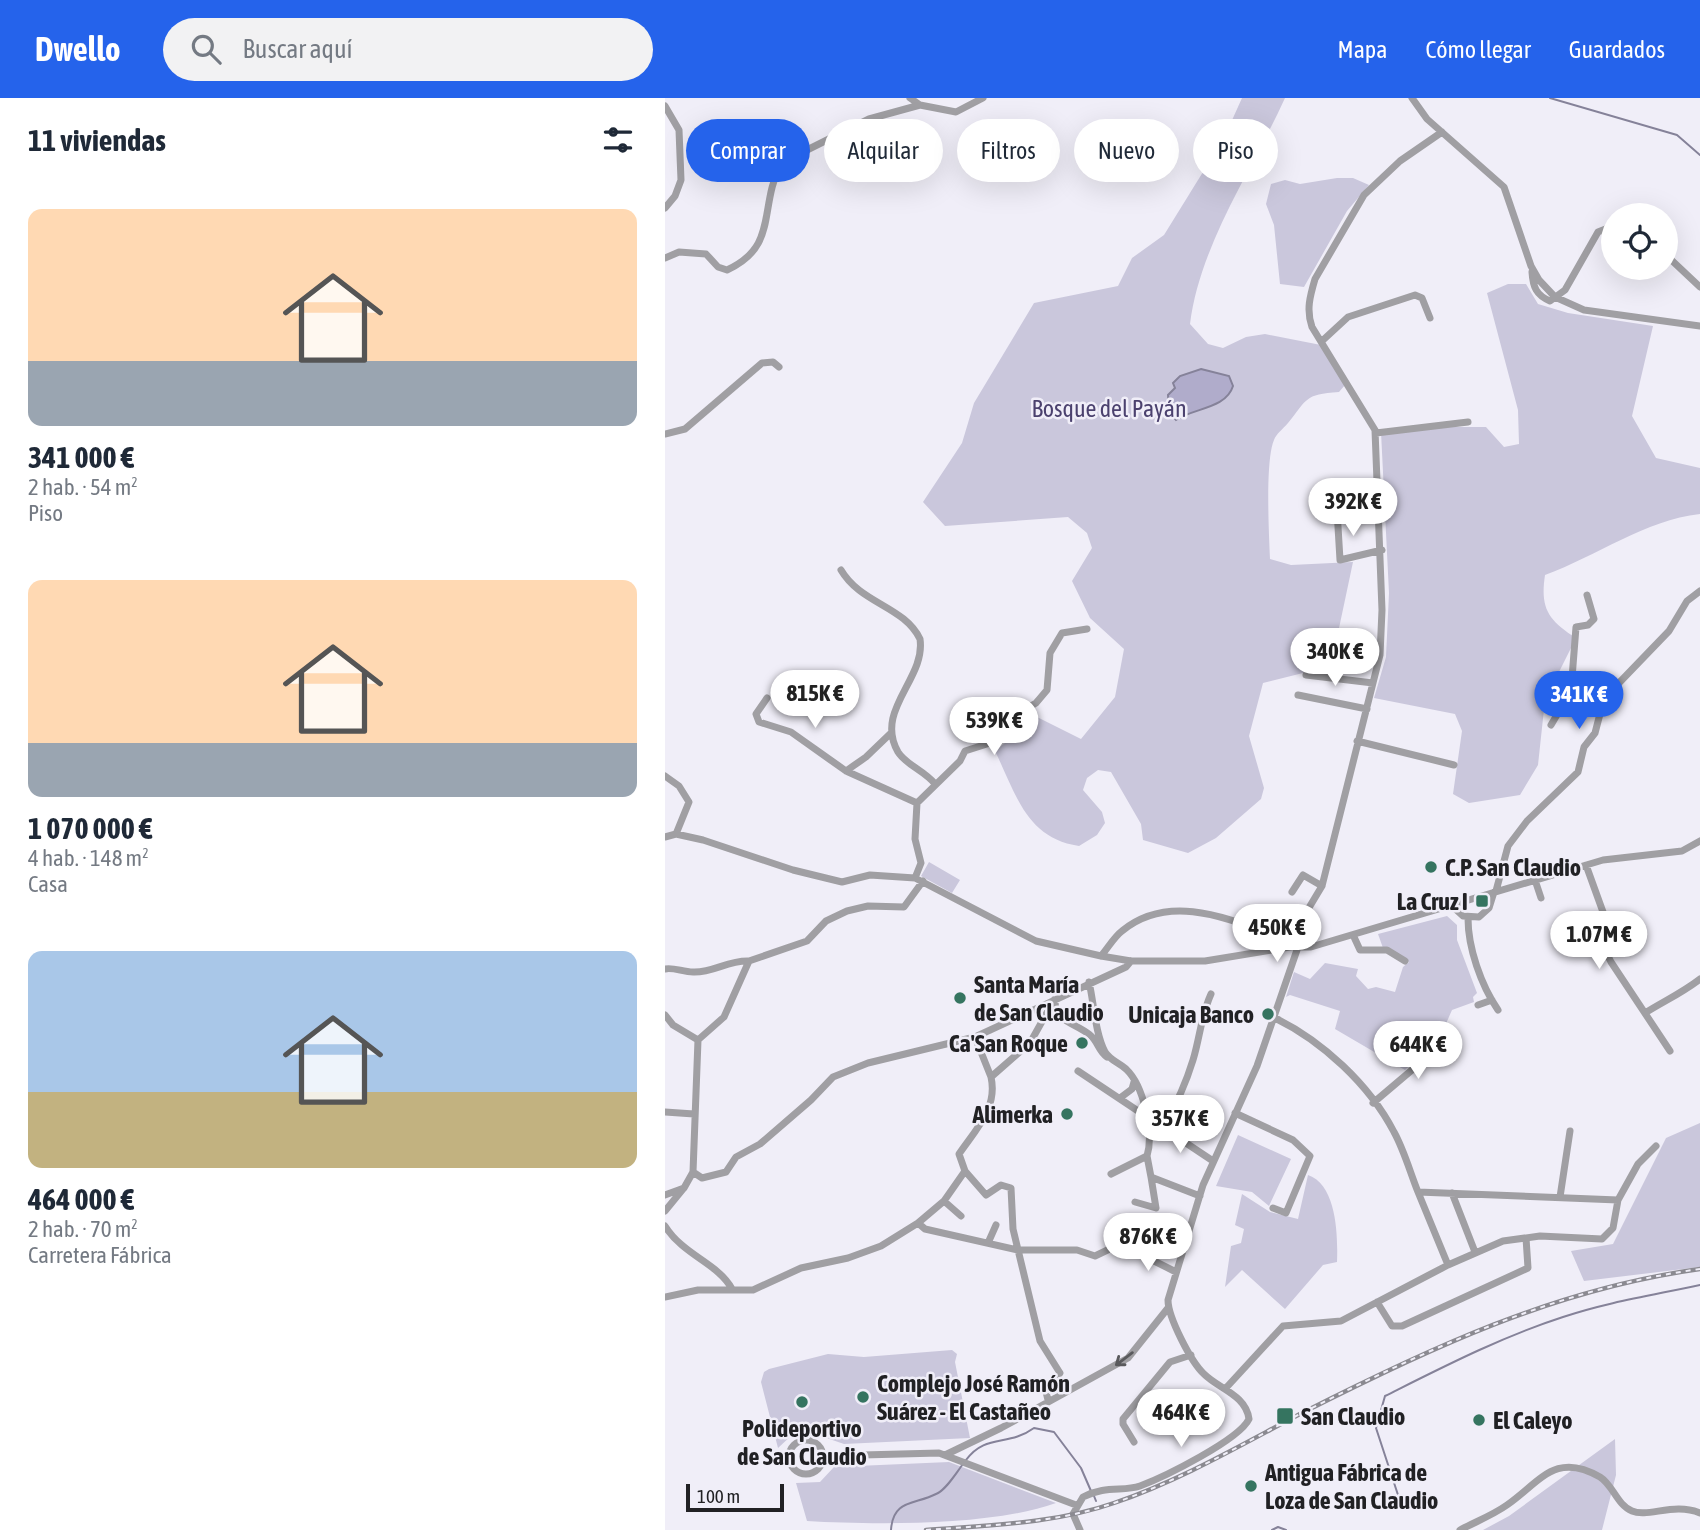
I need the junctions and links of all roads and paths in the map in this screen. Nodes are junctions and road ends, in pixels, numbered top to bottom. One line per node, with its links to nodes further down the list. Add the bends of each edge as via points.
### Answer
1 (910, 98): 4 (street)
2 (983, 98): 4 (street, via 956,112)
3 (1412, 98): 6 (street)
4 (920, 105): 9 (street, via 869,119 781,163 769,193 759,246 737,266 718,267 706,254 679,252)
5 (665, 106): 7 (street, via 679,131 681,180)
6 (1442, 132): 12 (street, via 1504,187 1531,266); 15 (street, via 1400,161 1364,195 1314,279 1308,314)
7 (665, 208)
8 (1601, 231): 12 (street, via 1565,290)
9 (665, 258)
10 (1678, 266): 11 (street)
11 (1700, 287)
12 (1555, 297): 14 (street, via 1584,310)
13 (1430, 318): 15 (street, via 1422,298 1415,295 1348,317)
14 (1700, 326)
15 (1322, 341): 18 (street)
16 (779, 367): 19 (street, via 762,363 685,429)
17 (1468, 422): 18 (street)
18 (1375, 433): 21 (street)
19 (665, 434)
20 (1337, 510): 21 (street, via 1340,560)
21 (1381, 550): 27 (street, via 1380,655)
22 (841, 570): 34 (street, via 853,588 904,619 920,639 919,661 899,698)
23 (1700, 591): 32 (street, via 1687,601 1669,631)
24 (1587, 596): 28 (street, via 1594,619 1576,627)
25 (1087, 629): 39 (street, via 1062,633 1055,641 1047,690 1036,703 1009,719 990,743 965,751)
26 (1306, 675): 27 (street)
27 (1373, 683): 31 (street)
28 (1571, 691): 32 (street); 33 (street)
29 (1298, 695): 31 (street)
30 (767, 698): 37 (street, via 756,714 759,722 790,732)
31 (1367, 709): 35 (street)
32 (1601, 710): 49 (street, via 1595,733 1580,754 1578,772 1508,846)
33 (1551, 725)
34 (891, 733): 37 (street); 39 (street, via 901,756)
35 (1357, 741): 36 (street); 47 (street)
36 (1454, 765)
37 (846, 771): 40 (street)
38 (665, 776): 41 (street, via 679,786 689,802)
39 (935, 783): 40 (street)
40 (917, 803): 45 (street)
41 (676, 834): 42 (street); 45 (street, via 842,882 870,875)
42 (665, 837)
43 (1700, 841): 44 (street, via 1682,851)
44 (1586, 865): 46 (street); 68 (street, via 1603,912 1602,944)
45 (919, 880): 55 (street, via 1036,941); 57 (street, via 904,907 868,906 847,911 826,921 807,941)
46 (1535, 880): 49 (street); 50 (street)
47 (1322, 887): 48 (street, via 1303,875); 54 (street, via 1292,936)
48 (1292, 892)
49 (1495, 892): 51 (street); 52 (street, via 1485,913)
50 (1541, 898)
51 (1452, 906): 52 (street); 53 (street)
52 (1468, 918): 65 (street, via 1470,942)
53 (1354, 937): 54 (street); 59 (street, via 1360,950 1387,950)
54 (1297, 947): 55 (street, via 1206,912 1160,911 1123,930); 58 (street, via 1205,961); 70 (street)
55 (1101, 956): 58 (street)
56 (665, 957): 60 (street)
57 (749, 961): 60 (street, via 731,962 711,971); 73 (street, via 725,1017)
58 (1131, 961): 62 (street)
59 (1405, 961)
60 (666, 968)
61 (1700, 979): 68 (street)
62 (1089, 982): 64 (street); 75 (street, via 1104,1049)
63 (1211, 995): 87 (street, via 1183,1089)
64 (1055, 999): 71 (street); 75 (street, via 1061,1018 1090,1035); 77 (street, via 1030,1043)
65 (1492, 1000): 66 (street); 67 (street)
66 (1478, 1005)
67 (1499, 1010)
68 (1645, 1013): 74 (street)
69 (665, 1015): 73 (street)
70 (1275, 1018): 82 (street, via 1303,1032 1355,1077); 84 (street)
71 (975, 1037): 77 (street); 93 (street, via 868,1063 832,1077 760,1144 736,1157 726,1172 702,1178)
72 (1441, 1038): 82 (street)
73 (698, 1040): 85 (street)
74 (1670, 1051)
75 (1111, 1060): 78 (street, via 1126,1069)
76 (1078, 1071): 80 (street)
77 (991, 1077): 92 (street, via 991,1107 959,1154)
78 (1133, 1082): 79 (street); 80 (street, via 1132,1089); 81 (street, via 1135,1096)
79 (1141, 1097): 81 (street); 86 (street)
80 (1120, 1098): 81 (street)
81 (1130, 1103): 86 (street)
82 (1373, 1103): 97 (street, via 1393,1131)
83 (665, 1112): 85 (street)
84 (1235, 1113): 91 (street); 105 (street, via 1293,1140 1310,1156 1286,1213)
85 (694, 1114): 93 (street)
86 (1146, 1116): 87 (street); 90 (street, via 1152,1141)
87 (1164, 1126): 91 (street)
88 (1570, 1131): 101 (street)
89 (1656, 1146): 102 (street, via 1638,1164)
90 (1147, 1156): 94 (street); 95 (street)
91 (1213, 1161): 100 (street)
92 (965, 1171): 103 (street); 113 (street, via 986,1195 1001,1185 1011,1188)
93 (693, 1172): 96 (street)
94 (1111, 1174)
95 (1151, 1177): 100 (street); 104 (street, via 1156,1208)
96 (684, 1188): 99 (street); 106 (street)
97 (1418, 1192): 98 (street); 115 (street)
98 (1452, 1193): 101 (street); 114 (street)
99 (665, 1195)
100 (1200, 1196): 116 (street)
101 (1560, 1197): 102 (street)
102 (1618, 1200): 111 (street, via 1613,1228 1602,1239)
103 (944, 1201): 107 (street); 108 (street)
104 (1135, 1202)
105 (1273, 1208)
106 (665, 1211)
107 (961, 1216)
108 (918, 1223): 112 (street, via 925,1229); 117 (street, via 881,1246 848,1258 801,1269 753,1290)
109 (996, 1225): 112 (street)
110 (665, 1226): 117 (street, via 679,1245 722,1275)
111 (1526, 1238): 114 (street); 119 (street, via 1528,1268 1402,1326 1392,1326)
112 (988, 1243): 113 (street)
113 (1018, 1250): 116 (street, via 1077,1250 1095,1256 1120,1244); 123 (street, via 1040,1341 1060,1373 1046,1392)
114 (1475, 1252): 115 (street)
115 (1448, 1265): 119 (street)
116 (1176, 1272): 120 (street)
117 (732, 1289): 118 (street)
118 (665, 1297)
119 (1377, 1302): 122 (street, via 1341,1321 1283,1326)
120 (1168, 1308): 121 (street); 123 (street, one-way to 123, via 1128,1358)
121 (1191, 1354): 122 (street, via 1202,1372); 124 (street, via 1170,1362 1123,1419)
122 (1225, 1389): 127 (street, via 1243,1404 1249,1419 1233,1439 1138,1487 1094,1491)
123 (1048, 1400): 125 (street)
124 (1133, 1442)
125 (945, 1455): 126 (street); 127 (street)
126 (824, 1456): 126 (street, via 817,1443 806,1440 795,1443 789,1461 796,1471 811,1474)
127 (1076, 1505): 129 (street, via 1073,1514)
128 (1700, 1513): 130 (street, via 1670,1507 1637,1513 1628,1510 1599,1476 1569,1465 1546,1473 1508,1505)
129 (1080, 1530)
130 (1460, 1530)

